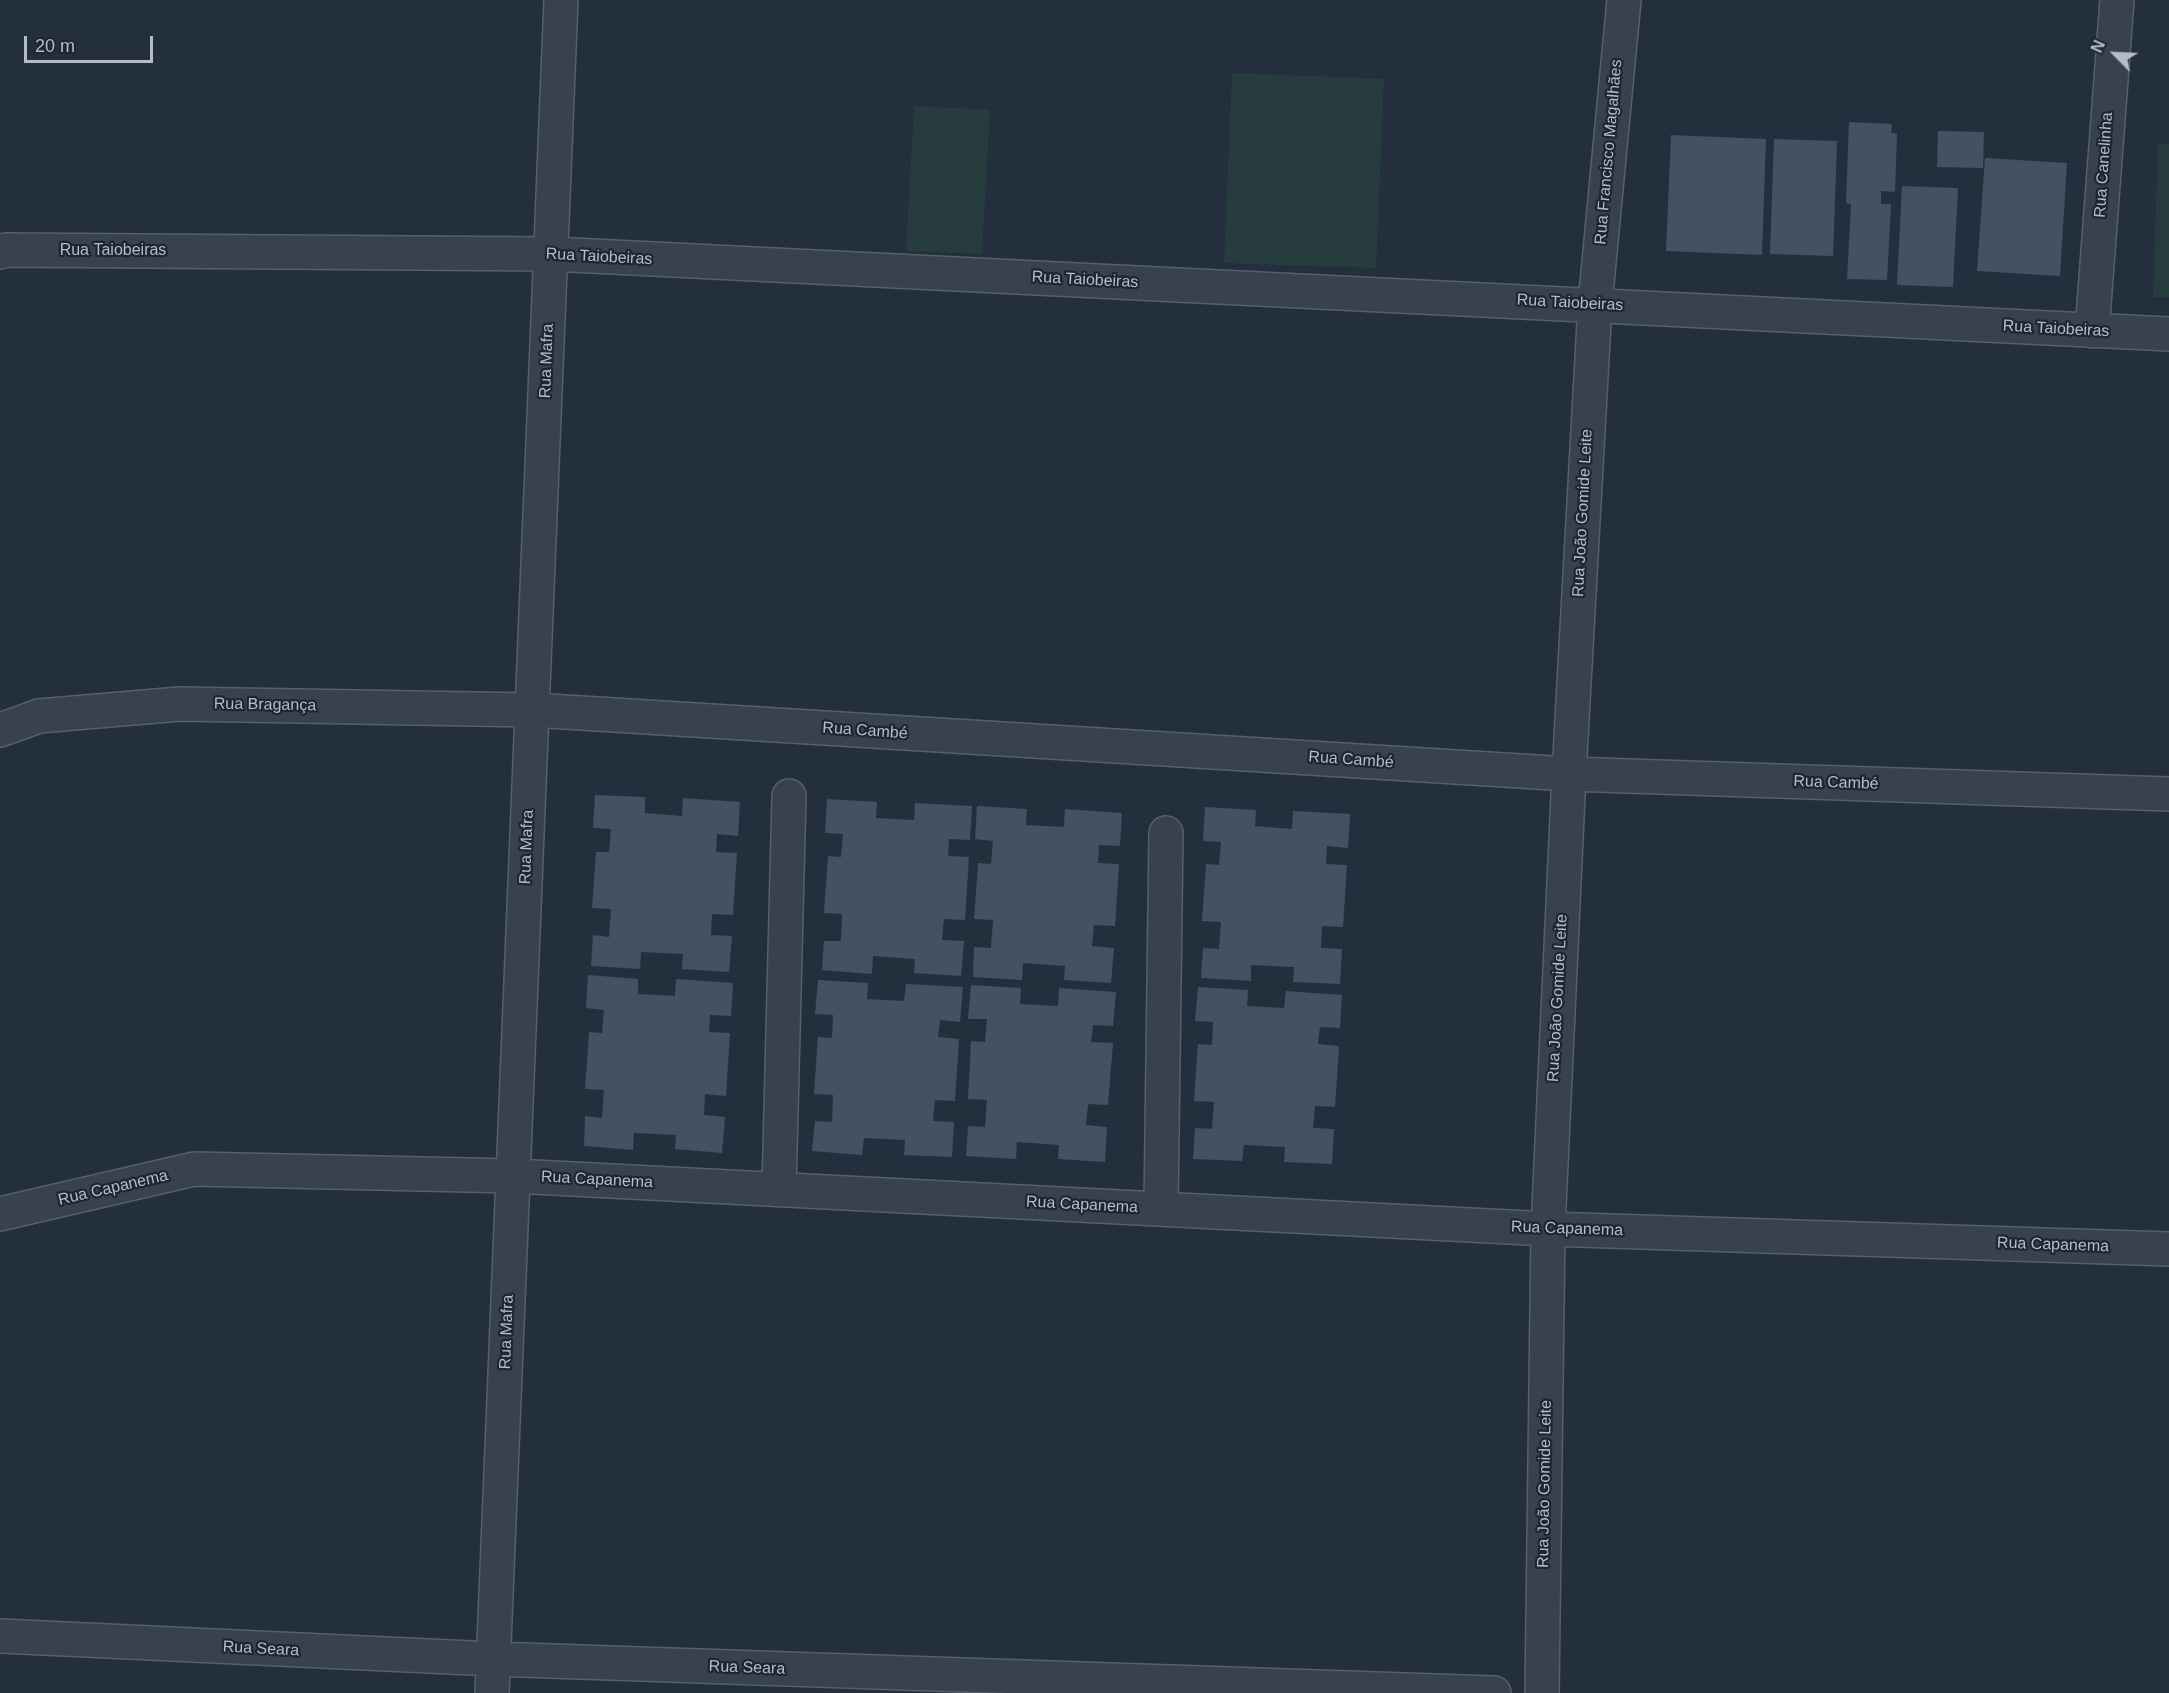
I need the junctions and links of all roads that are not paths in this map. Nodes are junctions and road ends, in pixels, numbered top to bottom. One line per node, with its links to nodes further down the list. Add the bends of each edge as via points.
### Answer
1 (561, 0): 5 (street, Rua Mafra)
2 (1624, 0): 6 (street, Rua Francisco Magalhães)
3 (2117, 0): 7 (street, Rua Canelinha)
4 (0, 252): 5 (street, Rua Taiobeiras)
5 (552, 254): 6 (street, Rua Taiobeiras); 9 (street, Rua Mafra)
6 (1595, 304): 7 (street, Rua Taiobeiras); 11 (street, Rua João Gomide Leite)
7 (2092, 331): 8 (street, Rua Taiobeiras)
8 (2169, 334)
9 (533, 710): 10 (street, Rua Bragança, via 180,704 39,716); 11 (street, Rua Cambé); 15 (street, Rua Mafra)
10 (0, 730)
11 (1569, 774): 12 (street, Rua Cambé); 19 (street, Rua João Gomide Leite)
12 (2169, 794)
13 (789, 796): 16 (street)
14 (1166, 833): 17 (street)
15 (514, 1176): 16 (street, Rua Capanema); 18 (street, Rua Capanema, via 194,1169); 22 (street, Rua Mafra)
16 (779, 1189): 17 (street, Rua Capanema)
17 (1161, 1209): 19 (street, Rua Capanema)
18 (0, 1214)
19 (1548, 1229): 20 (street, Rua Capanema); 25 (street, Rua João Gomide Leite)
20 (2169, 1249)
21 (0, 1636): 22 (street, Rua Seara)
22 (493, 1659): 23 (street, Rua Mafra); 24 (street, Rua Seara)
23 (492, 1693)
24 (1494, 1693)
25 (1542, 1693)

